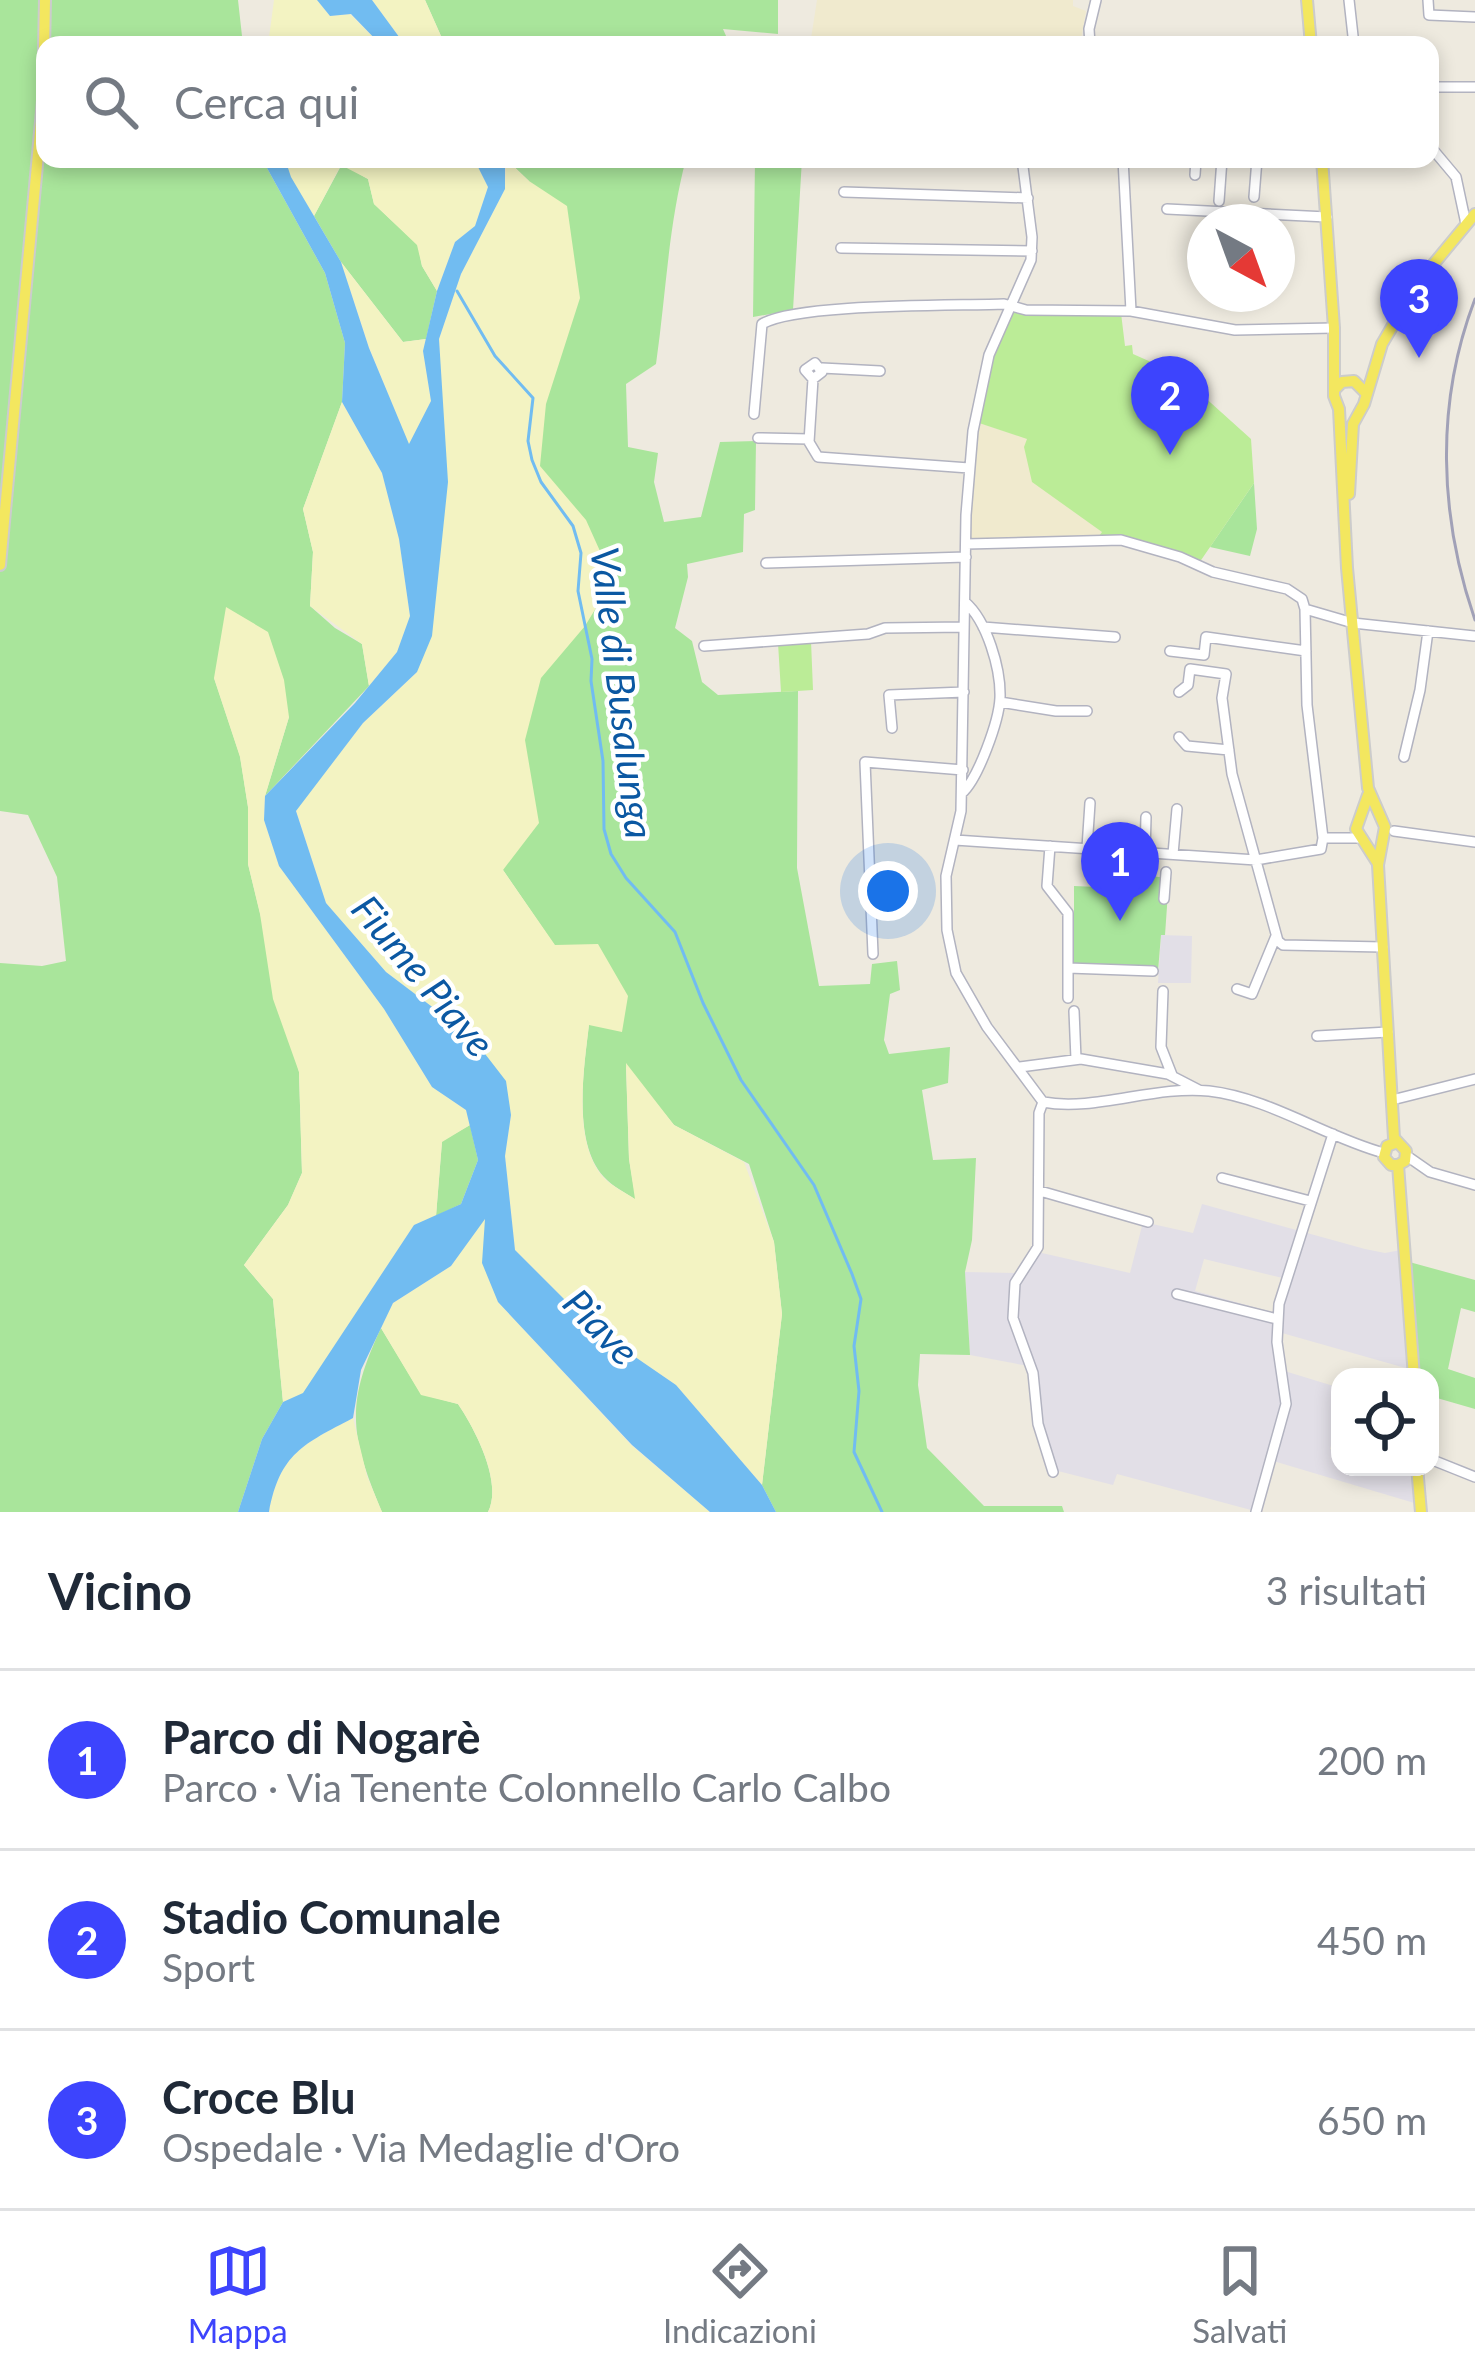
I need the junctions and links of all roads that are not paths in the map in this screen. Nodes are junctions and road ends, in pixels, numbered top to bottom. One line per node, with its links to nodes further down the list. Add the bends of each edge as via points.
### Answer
1 (45, 0): 7 (main road)
2 (1096, 0): 8 (street)
3 (1307, 0): 9 (main road)
4 (1349, 0): 10 (street)
5 (1428, 0): 6 (street, via 1429,15)
6 (1475, 17)
7 (44, 36)
8 (1089, 36)
9 (1310, 36)
10 (1353, 36)
11 (1439, 87): 12 (street)
12 (1475, 87)
13 (1439, 157): 28 (street, via 1456,177)
14 (37, 168): 45 (main road)
15 (1023, 168): 24 (street)
16 (1123, 168): 32 (street)
17 (1195, 168): 21 (street)
18 (1221, 168): 25 (street)
19 (1256, 168): 23 (street)
20 (1323, 168): 27 (main road)
21 (1195, 175)
22 (844, 192): 24 (street)
23 (1254, 197)
24 (1028, 198): 30 (street)
25 (1219, 201)
26 (1167, 209): 27 (street)
27 (1327, 217): 33 (main road)
28 (1470, 219): 35 (main road, via 1402,306 1377,362)
29 (841, 248): 30 (street)
30 (1032, 251): 31 (street)
31 (1012, 305): 32 (street); 38 (street, via 848,309 767,320); 41 (street, via 984,370)
32 (1130, 311): 33 (street, via 1235,330)
33 (1334, 328): 35 (main road, via 1337,370)
34 (880, 371): 40 (street, via 821,368)
35 (1352, 386): 36 (main road, via 1334,400); 37 (main road, via 1364,404)
36 (1339, 409): 37 (main road); 46 (main road)
37 (1357, 411): 46 (main road, via 1348,473)
38 (754, 414)
39 (758, 438): 40 (street)
40 (809, 439): 41 (street, via 818,457)
41 (969, 468): 42 (street)
42 (966, 544): 43 (street); 48 (street, via 1121,540 1287,589)
43 (965, 556): 44 (street); 47 (street)
44 (766, 563)
45 (0, 565)
46 (1350, 581): 49 (main road)
47 (964, 602): 50 (street); 51 (street)
48 (1305, 609): 49 (street); 57 (street)
49 (1353, 623): 52 (street); 67 (main road)
50 (964, 626): 55 (street); 58 (street)
51 (983, 627): 54 (street); 60 (street)
52 (1428, 631): 53 (street); 65 (street)
53 (1474, 636)
54 (1114, 638)
55 (704, 646)
56 (1170, 651): 57 (street, via 1204,655 1206,638)
57 (1306, 651): 75 (street)
58 (964, 692): 62 (street, via 889,695); 66 (street)
59 (1179, 692): 64 (street, via 1190,670 1226,674)
60 (1000, 702): 61 (street); 68 (street)
61 (1087, 711)
62 (892, 728)
63 (1179, 737): 64 (street, via 1186,746)
64 (1229, 750): 83 (street)
65 (1404, 757)
66 (963, 770): 68 (street); 89 (street, via 865,762)
67 (1368, 788): 72 (main road); 74 (main road)
68 (962, 794): 76 (street)
69 (1090, 803): 80 (street)
70 (1177, 809): 82 (street)
71 (1146, 818): 81 (street)
72 (1380, 818): 74 (main road); 77 (main road)
73 (1394, 831): 78 (street)
74 (1358, 833): 75 (street); 77 (main road); 84 (main road)
75 (1323, 838): 83 (street, via 1322,849)
76 (955, 839): 79 (street); 99 (street, via 946,876 955,970)
77 (1379, 840): 84 (main road)
78 (1475, 842)
79 (1050, 846): 80 (street); 90 (street, via 1047,886 1068,913)
80 (1087, 848): 81 (street)
81 (1145, 853): 82 (street)
82 (1173, 854): 83 (street)
83 (1256, 860): 87 (street)
84 (1378, 866): 88 (main road)
85 (1166, 872): 86 (street)
86 (1164, 899)
87 (1276, 935): 88 (street, via 1286,945); 92 (street, via 1252,994)
88 (1383, 947): 96 (main road)
89 (873, 954)
90 (1068, 968): 91 (street); 94 (street)
91 (1153, 971)
92 (1237, 989)
93 (1163, 991): 100 (street, via 1162,1051)
94 (1068, 998)
95 (1074, 1011): 98 (street)
96 (1388, 1032): 97 (street); 104 (main road)
97 (1318, 1036)
98 (1076, 1060): 99 (street); 100 (street)
99 (1020, 1067): 103 (street)
100 (1172, 1076): 102 (street)
101 (1475, 1079): 104 (street)
102 (1199, 1090): 103 (street); 105 (street)
103 (1041, 1100): 111 (street)
104 (1392, 1100): 106 (main road)
105 (1333, 1134): 107 (street); 112 (street)
106 (1395, 1143): 107 (main road); 108 (main road, via 1404,1147)
107 (1384, 1154): 108 (main road, via 1388,1163)
108 (1402, 1161): 110 (street); 116 (main road)
109 (1222, 1178): 112 (street)
110 (1475, 1185)
111 (1040, 1191): 113 (street); 118 (street, via 1035,1255 1015,1283 1013,1318)
112 (1310, 1201): 115 (street)
113 (1148, 1222)
114 (1177, 1294): 115 (street)
115 (1277, 1319): 121 (street, via 1286,1404)
116 (1414, 1368)
117 (1439, 1463): 120 (street)
118 (1053, 1472)
119 (1418, 1476): 122 (main road)
120 (1475, 1477)
121 (1256, 1512)
122 (1421, 1512)

